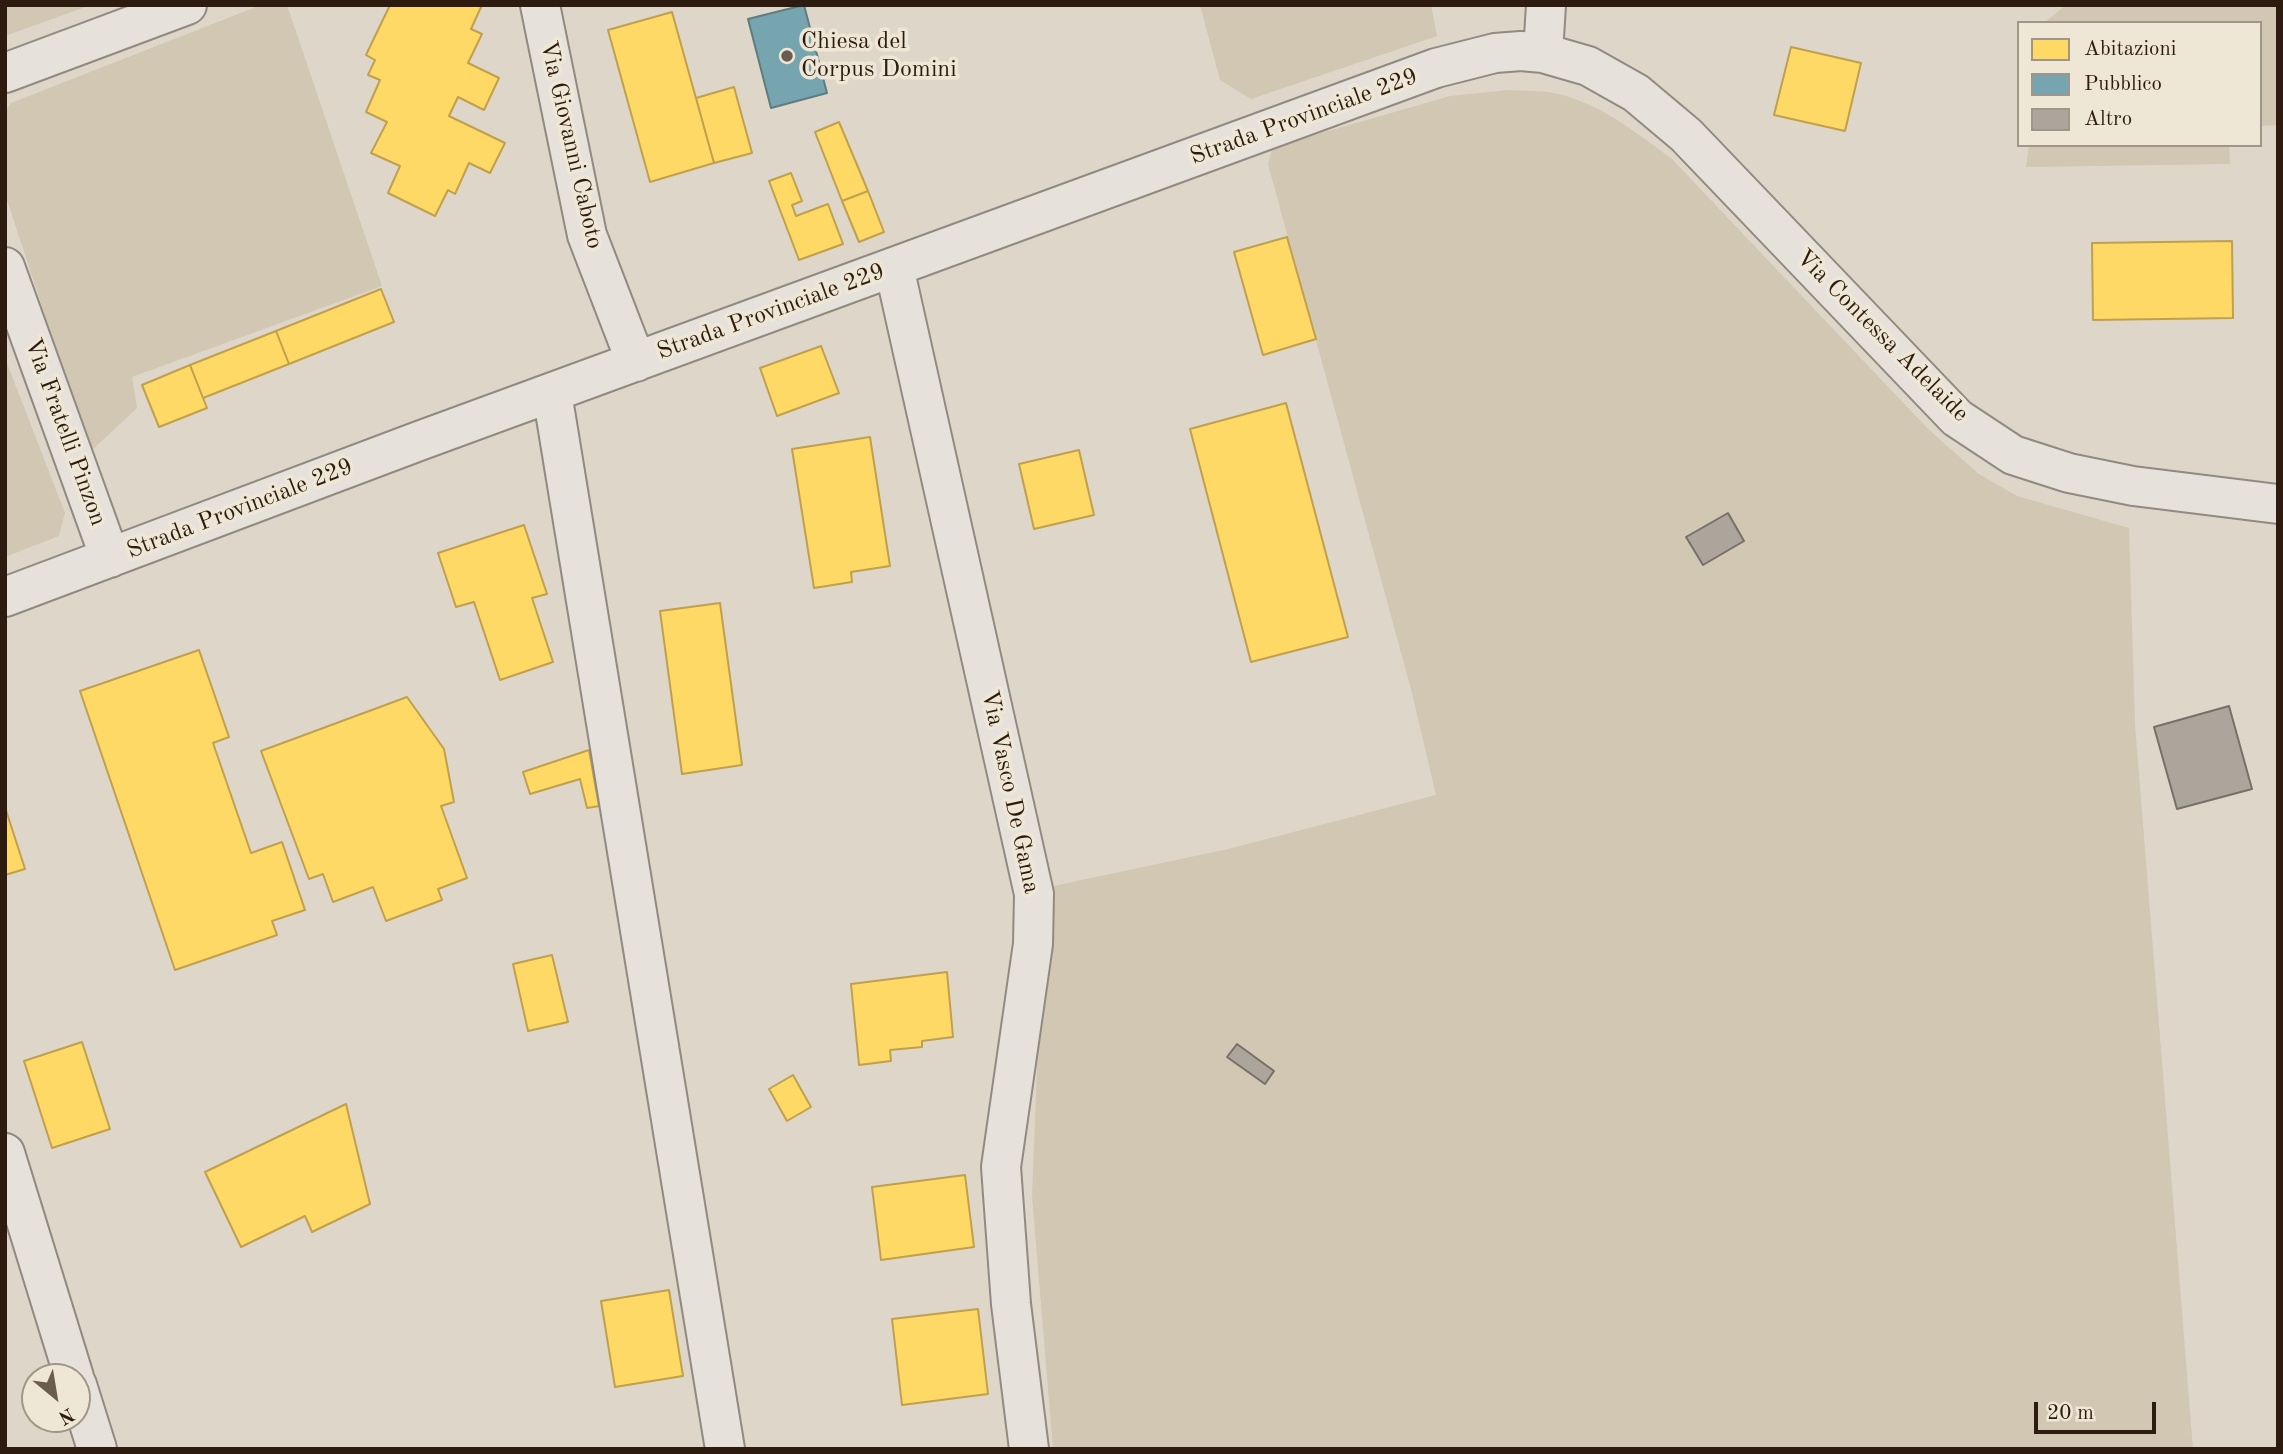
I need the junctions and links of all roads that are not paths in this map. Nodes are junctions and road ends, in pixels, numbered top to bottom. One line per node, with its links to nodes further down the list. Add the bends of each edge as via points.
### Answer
1 (187, 5): 5 (street)
2 (540, 5): 8 (street, Via Giovanni Caboto, via 587,235)
3 (1546, 5): 4 (street)
4 (1543, 53): 7 (street, Strada Provinciale 229, via 1495,53 1436,68); 10 (street, Via Contessa Adelaide, via 1588,66 1636,93 1686,135 1957,418 2013,454 2069,473 2133,486)
5 (5, 74)
6 (5, 267): 11 (street, Via Fratelli Pinzon)
7 (894, 267): 8 (street, Strada Provinciale 229); 18 (street, Via Vasco De Gama, via 1034,894 1033,944 1001,1167 1011,1304)
8 (636, 362): 9 (street, Strada Provinciale 229)
9 (552, 393): 11 (street, Strada Provinciale 229); 17 (street)
10 (2278, 504)
11 (110, 558): 12 (street, Strada Provinciale 229)
12 (5, 597)
13 (5, 1153): 14 (street)
14 (70, 1363)
15 (91, 1430): 16 (street)
16 (97, 1449)
17 (725, 1449)
18 (1029, 1449)

